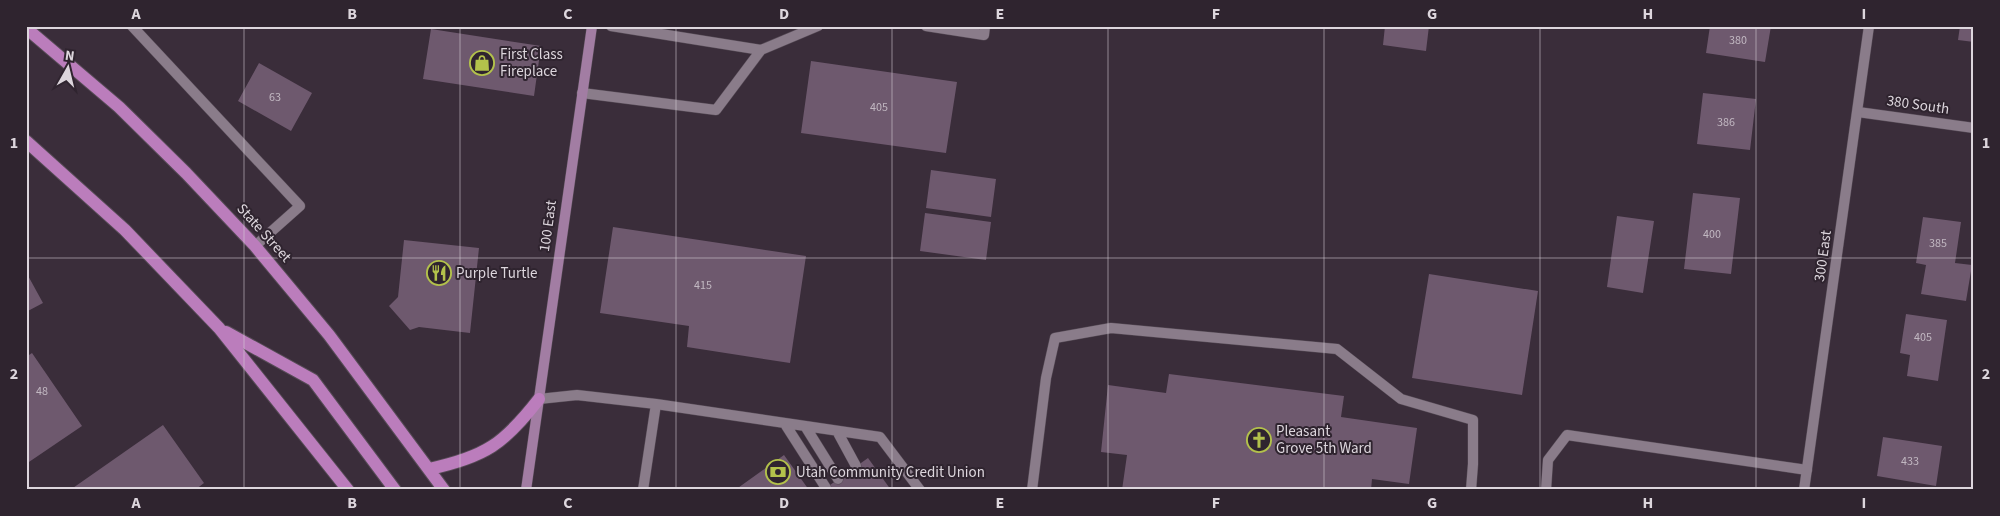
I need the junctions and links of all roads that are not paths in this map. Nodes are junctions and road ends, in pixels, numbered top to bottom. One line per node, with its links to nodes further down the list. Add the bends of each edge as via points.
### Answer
1 (132, 26): 14 (street, via 300,206)
2 (592, 26): 10 (main road, 100 East)
3 (611, 26): 9 (street)
4 (818, 26): 9 (street)
5 (926, 26): 6 (street, via 984,35)
6 (985, 26)
7 (1869, 26): 11 (street, 300 East)
8 (26, 28): 14 (main road, State Street, via 119,107)
9 (761, 50): 10 (street, via 716,110)
10 (582, 93): 16 (main road, 100 East)
11 (1858, 112): 12 (street, 380 South); 23 (street, 300 East)
12 (1974, 128)
13 (29, 145): 15 (main road, via 125,230)
14 (256, 246): 22 (main road, State Street, via 329,335)
15 (219, 328): 26 (main road); 27 (main road, via 313,380)
16 (539, 399): 17 (street, via 577,395); 22 (main road, via 522,421 482,454); 29 (main road, 100 East)
17 (656, 404): 18 (street); 30 (street)
18 (785, 424): 19 (street); 25 (street)
19 (806, 426): 20 (street); 24 (street)
20 (837, 431): 21 (street); 31 (street, via 880,437)
21 (856, 466)
22 (429, 468): 28 (main road, State Street)
23 (1807, 470): 34 (street, via 1567,435 1548,460); 35 (street, 300 East)
24 (838, 479)
25 (826, 488)
26 (348, 490)
27 (395, 490)
28 (444, 490)
29 (526, 490)
30 (643, 490)
31 (920, 490)
32 (1032, 490): 33 (street, via 1046,378 1055,338 1111,328 1337,349 1401,398 1473,420)
33 (1470, 490)
34 (1546, 490)
35 (1804, 490)

